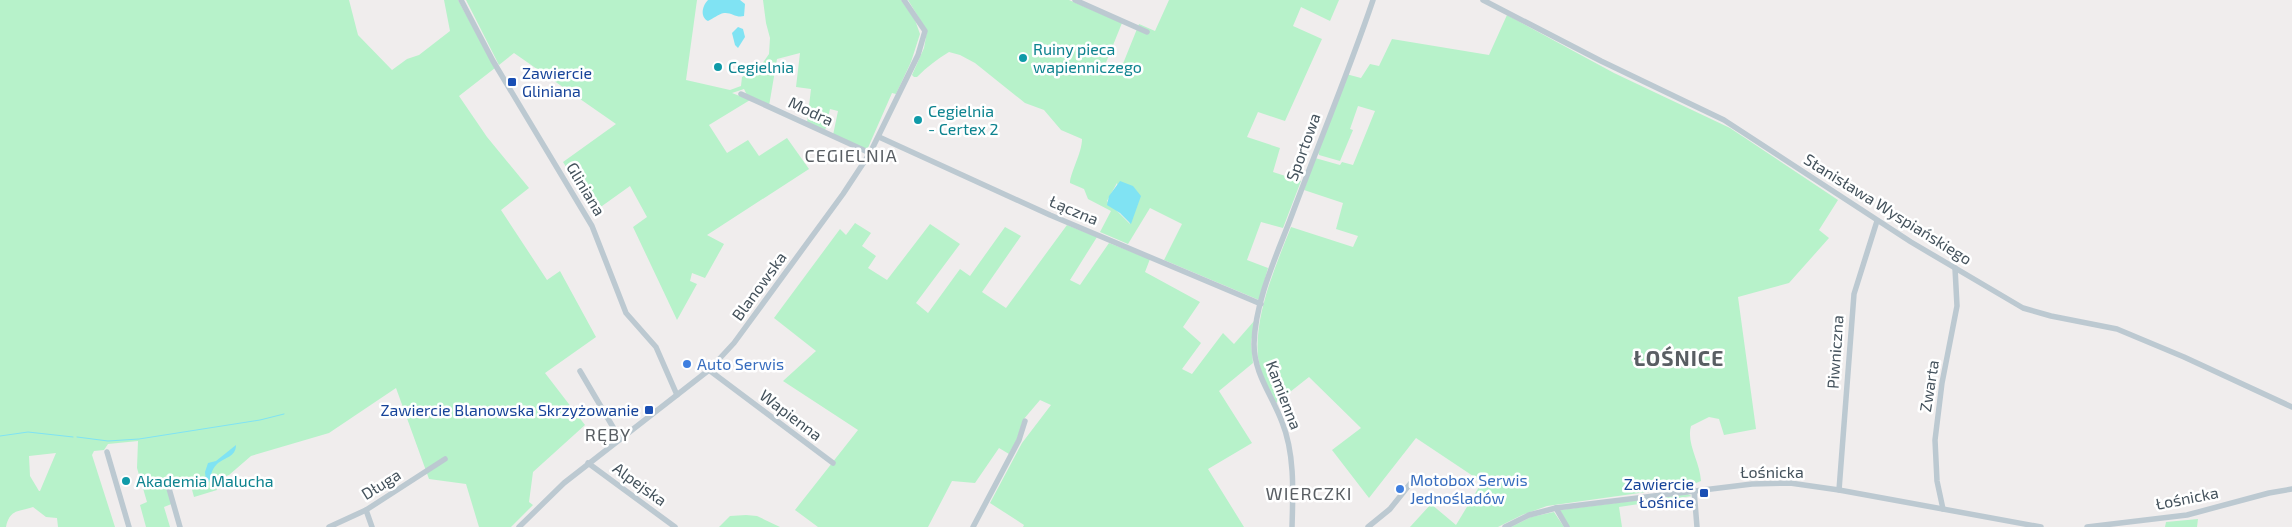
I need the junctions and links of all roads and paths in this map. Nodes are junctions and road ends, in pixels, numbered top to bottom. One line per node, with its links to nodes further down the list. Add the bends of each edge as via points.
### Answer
1 (461, 0): 15 (street, Gliniana, via 493,61 592,226 626,313 656,347)
2 (904, 0): 8 (street, Blanowska, via 922,24 925,36)
3 (1075, 0): 6 (street)
4 (1373, 0): 12 (street, Sportowa, via 1269,275)
5 (1483, 0): 10 (street, Stanisława Wyspiańskiego, via 1724,120)
6 (1147, 32)
7 (741, 94): 9 (street, Modra)
8 (878, 137): 9 (street, Blanowska); 12 (street, Łączna, via 1050,215)
9 (870, 153): 13 (street, Blanowska, via 740,336)
10 (1877, 221): 11 (street, Stanisława Wyspiańskiego); 27 (street, Piwniczna, via 1854,294)
11 (1955, 268): 16 (street, Stanisława Wyspiańskiego, via 2023,308 2117,329); 29 (street, Zwarta, via 1957,306 1935,440 1937,481)
12 (1261, 304): 38 (street, Kamienna, via 1254,339 1256,361 1286,433 1293,486)
13 (709, 370): 15 (street, Blanowska); 22 (street, Wapienna)
14 (580, 372): 18 (street)
15 (677, 395): 18 (street, Blanowska)
16 (2292, 407)
17 (1025, 421): 37 (street, via 1019,440)
18 (620, 439): 21 (street, Blanowska)
19 (107, 452): 31 (street)
20 (445, 459): 30 (street, Długa)
21 (588, 463): 35 (street, Blanowska); 36 (street, Alpejska)
22 (834, 463)
23 (1414, 479): 39 (street, via 1390,509)
24 (168, 484): 32 (street)
25 (2292, 489): 44 (street, Łośnicka, via 2269,492 2187,515)
26 (1694, 490): 27 (street, Łośnicka, via 1772,483); 28 (street, Łośnicka); 42 (street)
27 (1839, 490): 29 (street, Łośnicka)
28 (1556, 508): 40 (street, Łośnicka, via 1528,515); 41 (street)
29 (1943, 509): 43 (street, Łośnicka)
30 (366, 510): 33 (street, Długa); 34 (street)
31 (130, 527)
32 (180, 527)
33 (329, 527)
34 (372, 527)
35 (519, 527)
36 (675, 527)
37 (973, 527)
38 (1292, 527)
39 (1368, 527)
40 (1505, 527)
41 (1567, 527)
42 (1697, 527)
43 (2041, 527)
44 (2087, 527)

